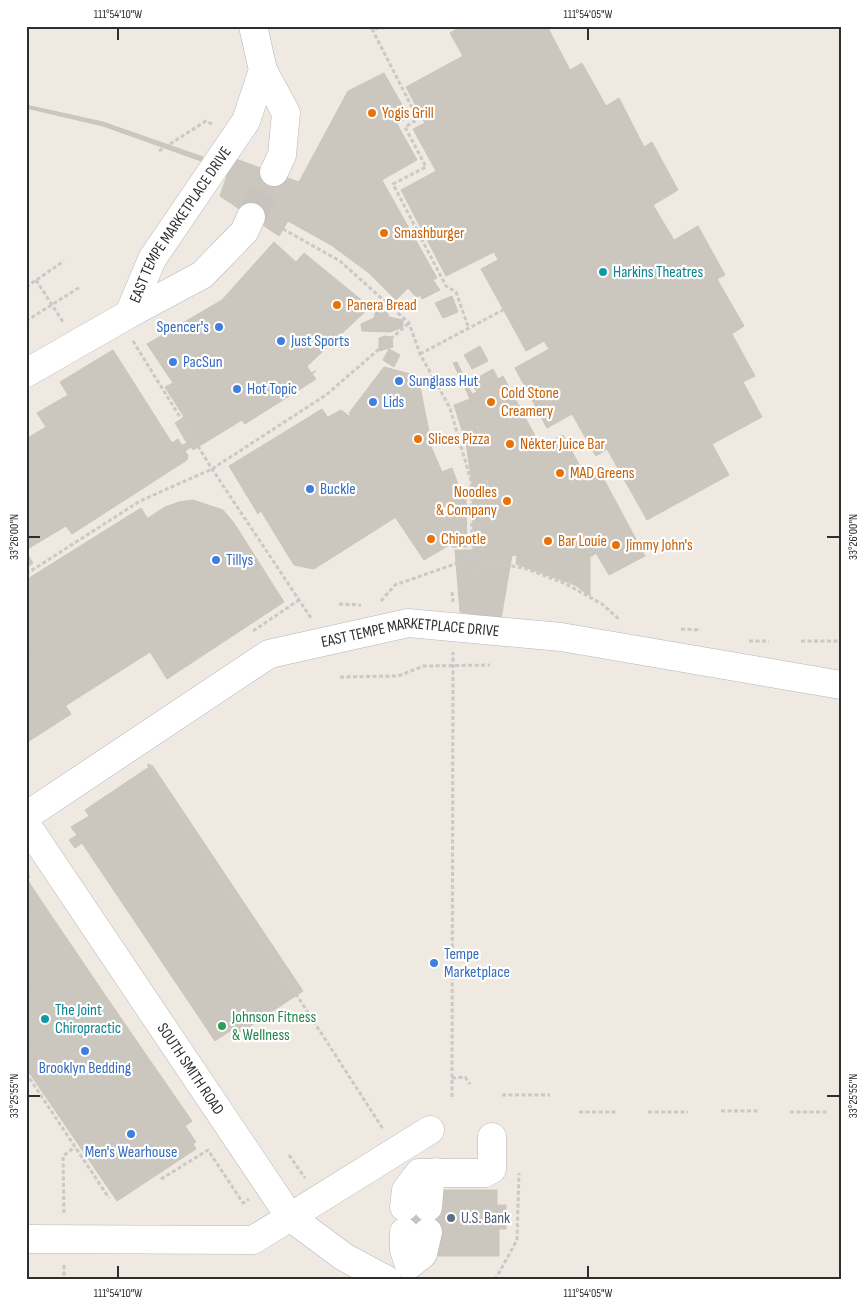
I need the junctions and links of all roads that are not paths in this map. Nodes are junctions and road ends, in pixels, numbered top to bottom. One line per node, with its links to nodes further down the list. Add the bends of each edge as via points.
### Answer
1 (253, 26): 2 (lane)
2 (263, 70): 3 (lane, via 286,113 282,154); 5 (lane, EAST TEMPE MARKETPLACE DRIVE, via 246,121 152,259)
3 (274, 172)
4 (251, 217): 5 (lane, via 244,232 202,275)
5 (124, 317): 6 (lane, EAST TEMPE MARKETPLACE DRIVE)
6 (26, 373)
7 (841, 685): 8 (lane, EAST TEMPE MARKETPLACE DRIVE, via 561,637 408,622 269,654)
8 (26, 816)
9 (26, 824): 12 (lane, SOUTH SMITH ROAD)
10 (430, 1130): 12 (lane)
11 (492, 1137): 14 (lane, via 492,1169 485,1173 432,1172 416,1219 416,1242)
12 (290, 1217): 13 (lane, via 253,1240); 15 (lane, SOUTH SMITH ROAD, via 344,1256)
13 (26, 1239)
14 (405, 1272)
15 (387, 1280)

